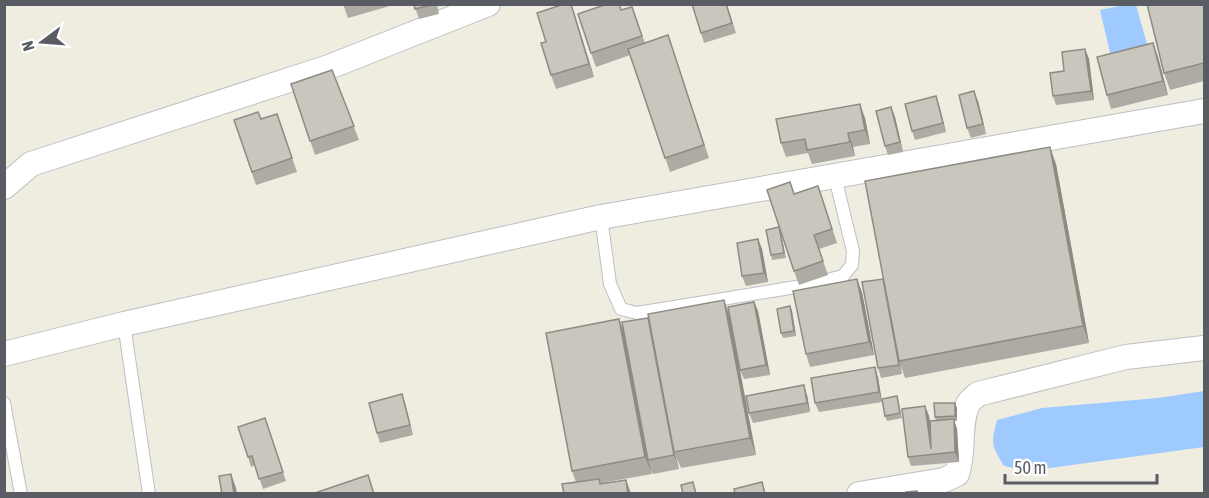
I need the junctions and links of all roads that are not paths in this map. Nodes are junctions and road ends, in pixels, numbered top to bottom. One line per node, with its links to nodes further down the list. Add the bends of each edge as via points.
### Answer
1 (488, 4): 4 (street, via 329,67 31,164)
2 (1204, 111): 3 (street)
3 (835, 177): 5 (street); 5 (lane, via 853,251 852,265 843,276 802,286 637,313 621,309 610,284)
4 (4, 187)
5 (601, 217): 6 (street)
6 (124, 324): 8 (street); 11 (lane)
7 (1204, 348): 12 (street, via 1126,357 978,394 968,402 962,463 957,474 945,480)
8 (4, 354)
9 (4, 403): 10 (lane)
10 (21, 494)
11 (149, 494)
12 (859, 494)

